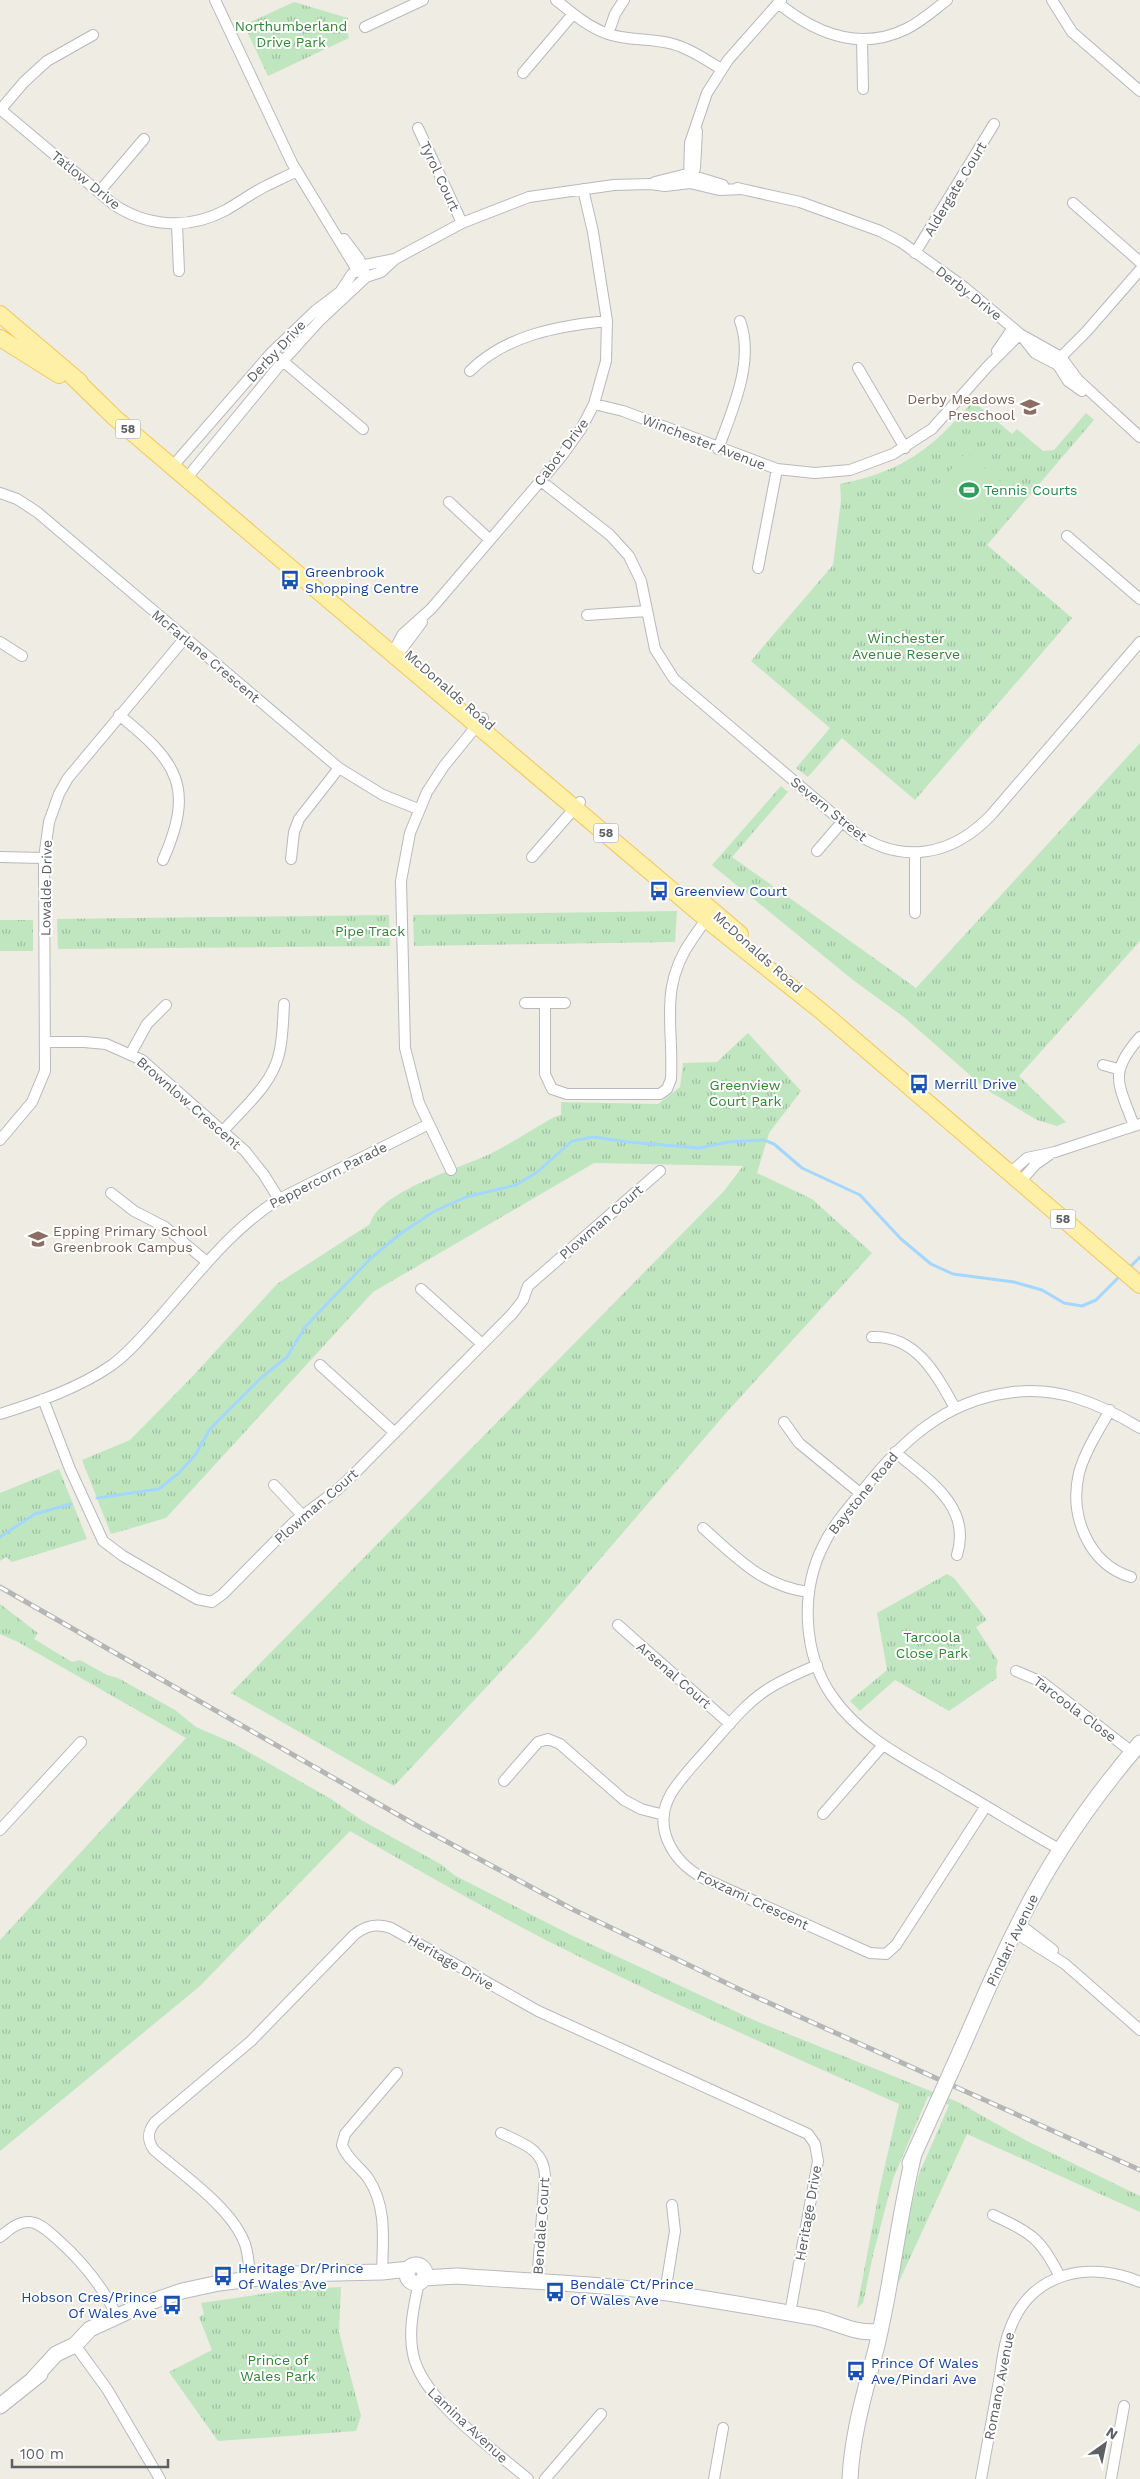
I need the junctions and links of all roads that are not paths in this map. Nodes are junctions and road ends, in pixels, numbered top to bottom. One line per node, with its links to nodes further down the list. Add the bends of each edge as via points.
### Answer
1 (215, 0): 21 (street)
2 (423, 0): 9 (street)
3 (556, 0): 8 (street)
4 (624, 0): 11 (street)
5 (947, 0): 12 (street, via 906,29)
6 (1052, 0): 16 (street, via 1072,32)
7 (779, 1): 12 (street, via 815,29 840,37); 13 (street)
8 (572, 14): 11 (street); 14 (street)
9 (365, 27)
10 (92, 34): 17 (street, via 48,61)
11 (608, 34): 13 (street, via 673,44 698,54)
12 (862, 39): 15 (street)
13 (721, 69): 22 (street, via 706,93 696,123 696,159)
14 (523, 73)
15 (862, 89)
16 (1140, 92)
17 (0, 109): 24 (street, Tatlow Drive)
18 (994, 124): 28 (street, Aldergate Court)
19 (418, 128): 26 (street, Tyrol Court)
20 (144, 139): 24 (street)
21 (295, 167): 27 (street, Tatlow Drive, via 215,216); 31 (street)
22 (690, 177): 23 (street, Derby Drive, via 665,186); 28 (street, Derby Drive, via 800,202 860,224 894,245)
23 (586, 188): 26 (street, Derby Drive, via 505,208); 36 (street, Cabot Drive)
24 (99, 192): 27 (street, Tatlow Drive, via 141,219)
25 (1073, 203): 30 (street)
26 (462, 223): 29 (street, Derby Drive)
27 (177, 224): 33 (street)
28 (916, 253): 38 (street, Derby Drive)
29 (395, 259): 31 (street, Derby Drive); 34 (street, Derby Drive, via 381,272)
30 (1140, 262)
31 (359, 268): 34 (street); 40 (street, Derby Drive, via 340,292)
32 (1140, 270): 42 (street)
33 (179, 271)
34 (366, 277): 41 (street, Derby Drive)
35 (0, 314): 45 (main road, McDonalds Road / 58)
36 (607, 321): 44 (street, via 536,333 491,353); 47 (street, Cabot Drive, via 606,361)
37 (740, 321): 51 (street, via 744,337 743,362 736,396)
38 (1017, 331): 42 (street, Derby Drive); 50 (street, Winchester Avenue, via 942,420)
39 (0, 338): 46 (main road)
40 (272, 352): 41 (street); 52 (street, Derby Drive)
41 (282, 361): 48 (street); 54 (street, Derby Drive)
42 (1061, 361): 49 (street, Derby Drive, via 1103,406)
43 (858, 368): 50 (street)
44 (470, 371)
45 (72, 376): 46 (main road, McDonalds Road / 58); 52 (main road, McDonalds Road / 58)
46 (95, 398): 52 (main road, McDonalds Road / 58)
47 (595, 401): 51 (street, Winchester Avenue); 55 (street, Cabot Drive, via 577,435)
48 (363, 429)
49 (1140, 437)
50 (905, 448): 53 (street, Winchester Avenue, via 850,470 815,473)
51 (718, 449): 53 (street, Winchester Avenue)
52 (176, 463): 54 (main road, McDonalds Road / 58)
53 (777, 469): 60 (street)
54 (189, 475): 67 (main road, McDonalds Road / 58)
55 (542, 478): 59 (street, Cabot Drive); 62 (street, Severn Street, via 610,535 629,556 641,581)
56 (0, 493): 64 (street, McFarlane Crescent, via 36,512)
57 (449, 502): 59 (street)
58 (1067, 536): 61 (street)
59 (490, 540): 67 (street, Cabot Drive)
60 (758, 568)
61 (1140, 599)
62 (647, 611): 63 (street); 74 (street, Severn Street, via 655,649 674,679)
63 (586, 614)
64 (185, 638): 69 (street, Lowalde Drive); 71 (street, McFarlane Crescent)
65 (0, 642): 68 (street)
66 (1140, 642): 76 (street, Severn Street, via 983,824 952,845)
67 (397, 649): 70 (main road, McDonalds Road / 58)
68 (22, 656)
69 (120, 715): 79 (street, Lowalde Drive, via 76,766 59,794 49,822); 81 (street, via 162,753 175,776 180,812)
70 (480, 722): 72 (main road, McDonalds Road / 58); 73 (street, via 444,766)
71 (339, 768): 73 (street, McFarlane Crescent, via 383,795); 80 (street, via 299,819)
72 (578, 804): 78 (street); 83 (main road, McDonalds Road / 58)
73 (418, 809): 94 (street, via 406,847 401,880 403,1020 409,1068)
74 (842, 822): 75 (street); 76 (street, Severn Street, via 877,845 895,851)
75 (817, 851)
76 (915, 852): 82 (street)
77 (0, 857): 79 (street)
78 (532, 857)
79 (44, 858): 90 (street, Lowalde Drive)
80 (291, 859)
81 (163, 860)
82 (915, 913)
83 (711, 919): 87 (street, via 686,947 677,963 671,985 671,1079 660,1094 567,1094 552,1088 545,1074); 100 (main road, McDonalds Road / 58)
84 (525, 1003): 87 (street)
85 (565, 1003): 87 (street)
86 (284, 1004): 96 (street, via 282,1043 274,1070)
87 (545, 1004)
88 (166, 1006): 91 (street, via 147,1024)
89 (1140, 1037): 93 (street)
90 (46, 1042): 91 (street, Brownlow Crescent, via 94,1042); 97 (street, Lowalde Drive, via 45,1071 38,1093)
91 (131, 1053): 96 (street, Brownlow Crescent, via 154,1069)
92 (1103, 1065): 93 (street)
93 (1118, 1069): 95 (street, via 1120,1086)
94 (429, 1124): 98 (street); 102 (street, Peppercorn Parade)
95 (1137, 1125): 100 (street, via 1027,1158)
96 (223, 1131): 102 (street, Brownlow Crescent, via 254,1162)
97 (0, 1140)
98 (451, 1170)
99 (660, 1171): 107 (street, Plowman Court, via 528,1286 518,1307)
100 (1015, 1177): 104 (main road, McDonalds Road / 58)
101 (111, 1194): 103 (street, via 134,1211 165,1227)
102 (279, 1198): 103 (street, Peppercorn Parade, via 245,1222)
103 (208, 1262): 109 (street, Peppercorn Parade, via 118,1360 84,1381)
104 (1134, 1281)
105 (421, 1289): 107 (street)
106 (872, 1337): 110 (street, via 899,1341 914,1350 931,1368)
107 (482, 1344): 115 (street, Plowman Court)
108 (320, 1365): 115 (street)
109 (43, 1399): 112 (street, Peppercorn Parade); 119 (street, Plowman Court, via 103,1541 197,1599 208,1602 219,1598)
110 (955, 1408): 111 (street, Baystone Road, via 1006,1393 1041,1391 1077,1397); 116 (street, Baystone Road, via 918,1430)
111 (1110, 1410): 114 (street, Baystone Road); 122 (street, via 1080,1473 1077,1512 1084,1535 1098,1556 1117,1572)
112 (0, 1414)
113 (784, 1422): 118 (street, via 799,1443)
114 (1140, 1428)
115 (395, 1433): 119 (street, Plowman Court, via 338,1490)
116 (894, 1452): 118 (street, Baystone Road); 121 (street, via 939,1490 953,1508 961,1535)
117 (274, 1485): 119 (street)
118 (860, 1493): 123 (street, Baystone Road, via 835,1524 822,1547)
119 (302, 1515)
120 (703, 1528): 123 (street, via 762,1577 791,1590)
121 (956, 1555)
122 (1131, 1577)
123 (809, 1592): 125 (street, Baystone Road, via 808,1627)
124 (618, 1626): 127 (street, Arsenal Court)
125 (817, 1666): 127 (street, Foxzami Crescent, via 766,1690); 129 (street, Baystone Road, via 848,1718)
126 (1016, 1672): 130 (street, Tarcoola Close, via 1042,1682)
127 (730, 1724): 134 (street, Foxzami Crescent, via 678,1784 666,1803)
128 (81, 1742): 135 (street)
129 (883, 1745): 132 (street, Baystone Road); 133 (street)
130 (1136, 1748): 136 (street, Pindari Avenue)
131 (504, 1782): 134 (street, via 538,1742 548,1738 560,1744 624,1800)
132 (986, 1806): 134 (street, Foxzami Crescent, via 896,1945 881,1955 870,1953 692,1872 671,1851 666,1840); 136 (street, Baystone Road)
133 (823, 1814)
134 (664, 1815)
135 (0, 1830)
136 (1061, 1850): 137 (street, Pindari Avenue)
137 (1016, 1928): 138 (street, via 1044,1941 1065,1964); 153 (street, Pindari Avenue, bridge, via 914,2154)
138 (1140, 2030)
139 (397, 2073): 144 (street, via 345,2134 342,2145 368,2178 378,2200 383,2224)
140 (501, 2133): 148 (street, Bendale Court, via 530,2147 543,2164 545,2176)
141 (672, 2205): 150 (street, via 675,2231)
142 (993, 2215): 146 (street, via 1037,2240 1050,2256)
143 (0, 2238): 152 (street, via 12,2227 25,2222 46,2230 88,2270 105,2294)
144 (382, 2272): 145 (street); 147 (street, via 321,2272)
145 (416, 2276): 148 (street); 161 (street, Lamina Avenue, via 412,2353 425,2385 442,2404)
146 (1060, 2277): 149 (street, Romano Avenue, via 1095,2270); 166 (street, Romano Avenue, via 1027,2300 1010,2328)
147 (250, 2279): 151 (street, Heritage Drive, via 244,2244 233,2222 154,2150 149,2131 155,2122 251,2041 354,1934 366,1927 380,1925 391,1928 538,2011 808,2134 816,2144 818,2161); 152 (street, via 182,2291)
148 (537, 2282): 150 (street)
149 (1140, 2282)
150 (665, 2293): 151 (street)
151 (790, 2313): 153 (street, via 849,2328)
152 (113, 2319): 154 (street, via 90,2329)
153 (873, 2329): 159 (street, Pindari Avenue)
154 (78, 2349): 155 (street, via 56,2354 33,2379); 160 (street, via 107,2389)
155 (0, 2406)
156 (1124, 2406): 167 (street)
157 (601, 2414): 162 (street)
158 (723, 2428): 163 (street)
159 (851, 2452): 164 (street, Pindari Avenue); 165 (street, Pindari Avenue)
160 (160, 2479)
161 (528, 2479)
162 (545, 2479)
163 (714, 2479)
164 (842, 2479)
165 (850, 2479)
166 (981, 2479)
167 (1111, 2479)

